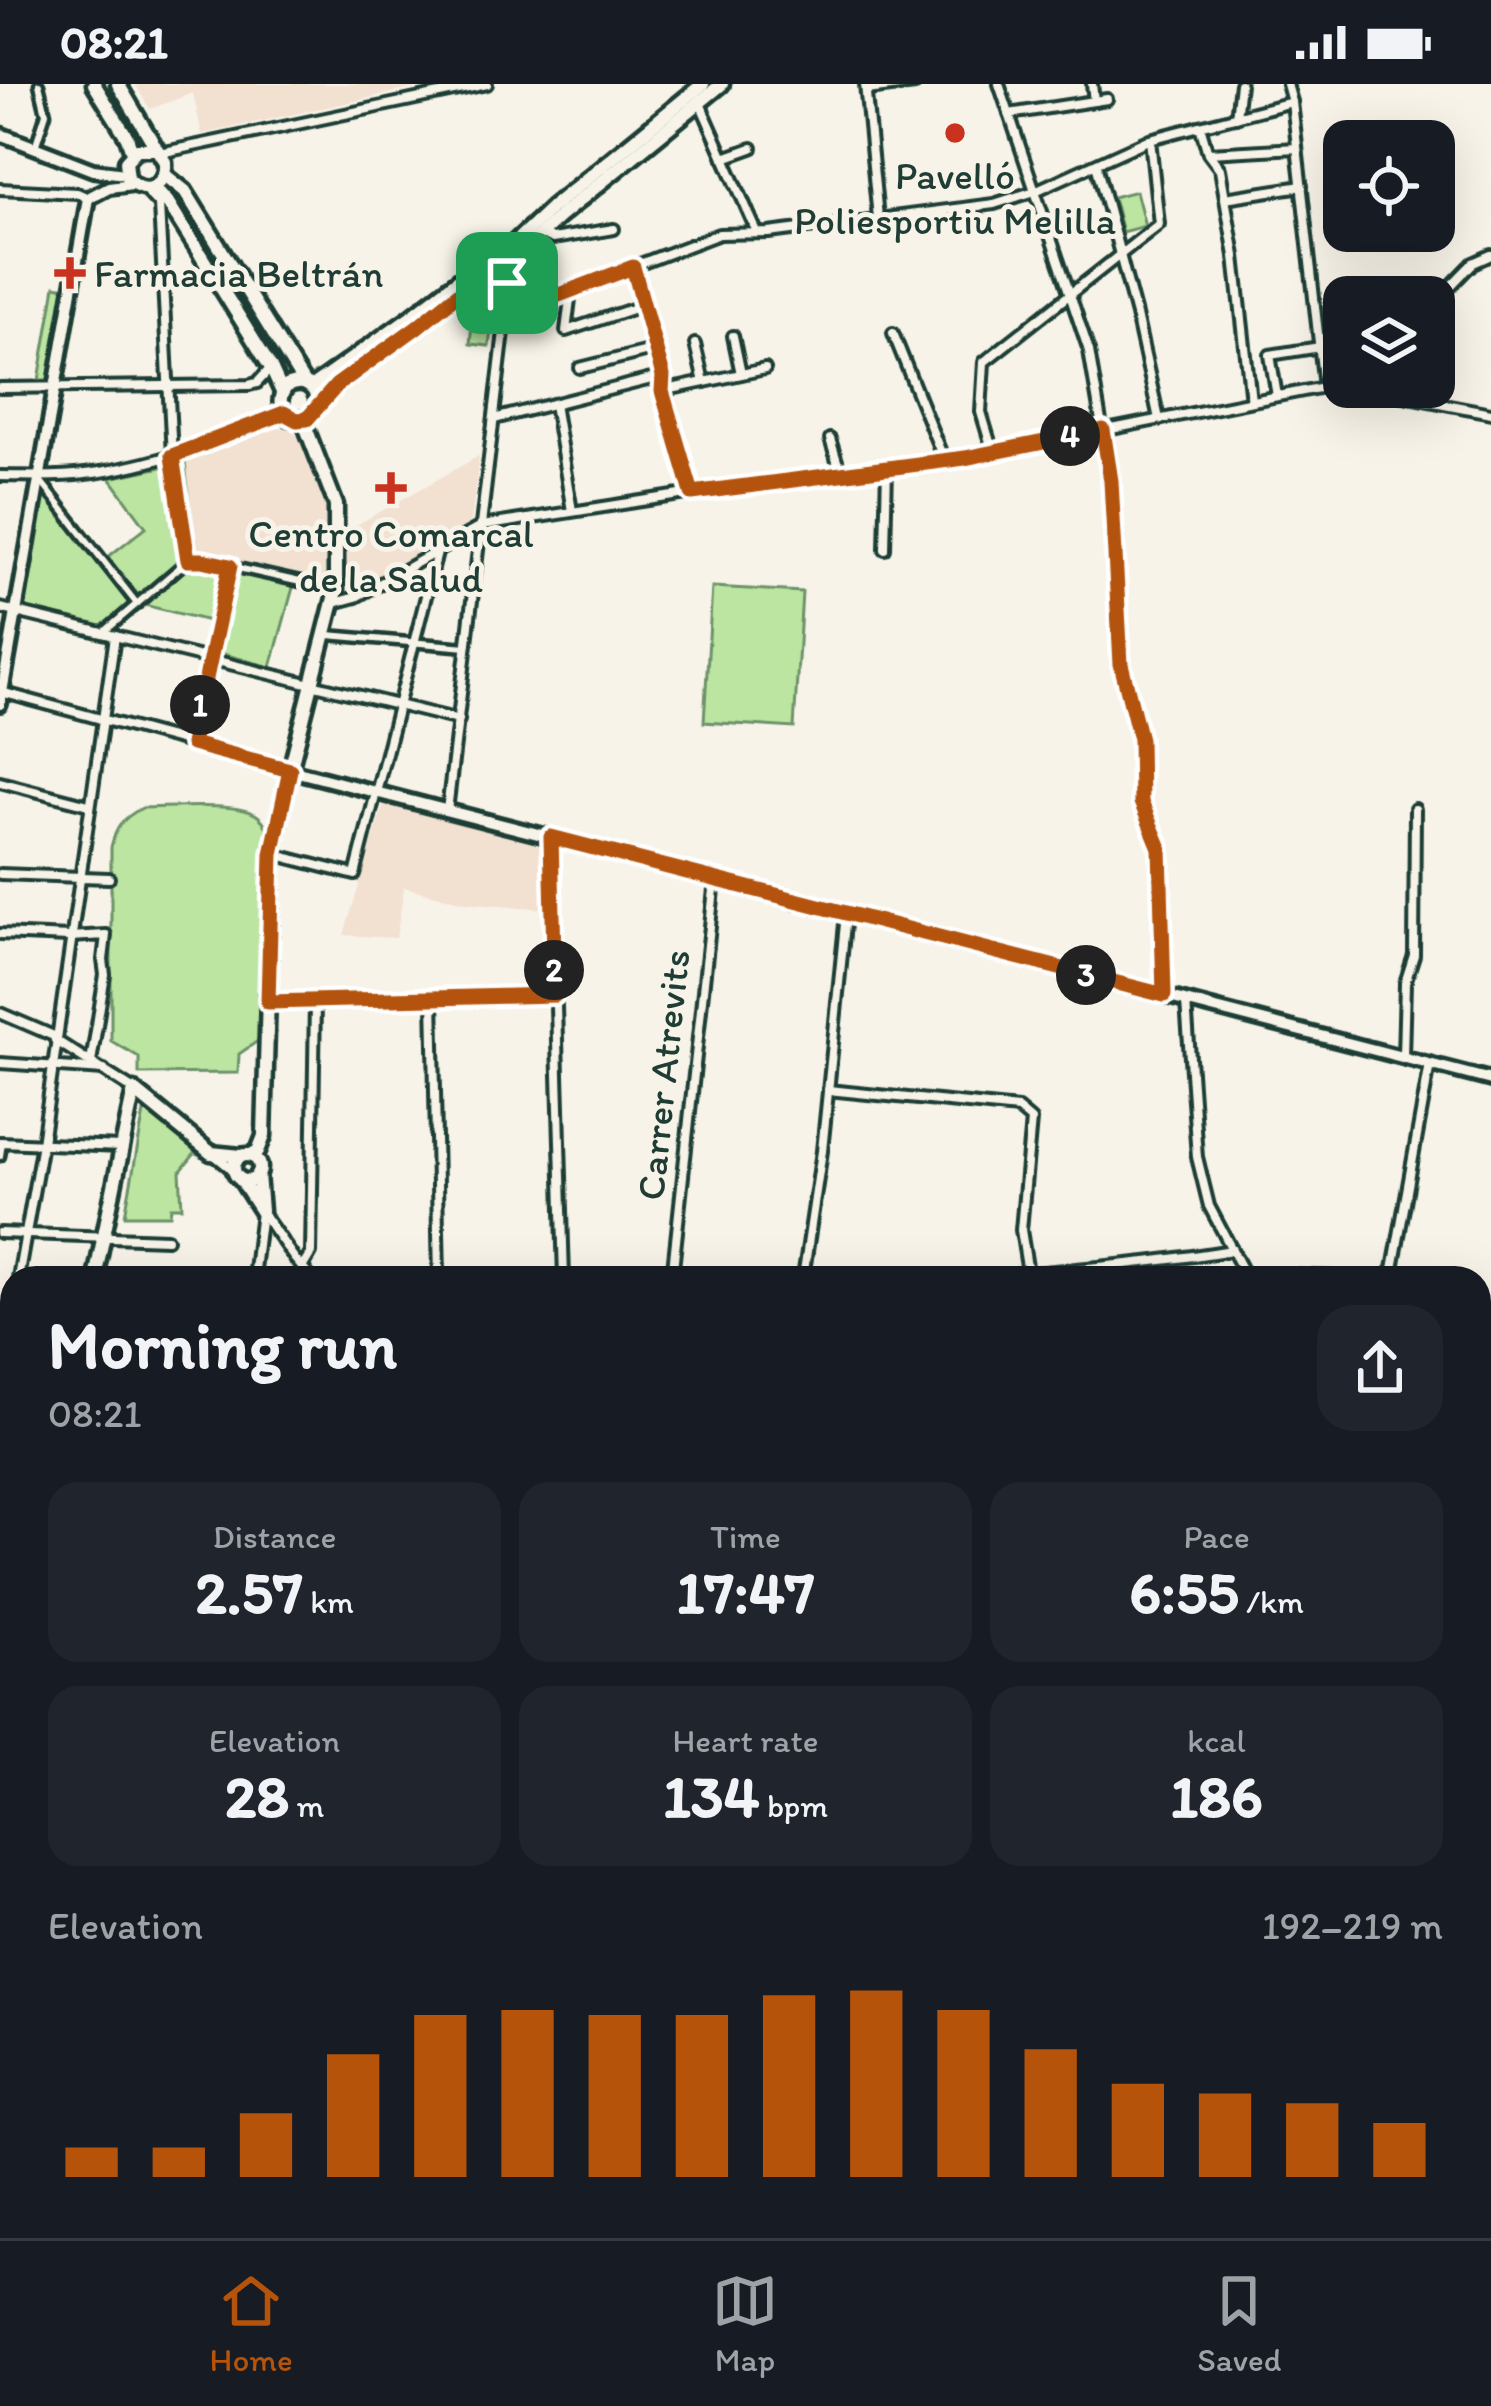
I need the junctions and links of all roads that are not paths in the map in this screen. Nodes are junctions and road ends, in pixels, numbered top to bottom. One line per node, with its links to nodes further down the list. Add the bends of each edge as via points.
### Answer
1 (39, 84): 22 (street, via 46,113)
2 (94, 84): 29 (main road, via 127,137)
3 (118, 84): 26 (main road)
4 (487, 84): 26 (street)
5 (703, 84): 43 (main road, via 552,207)
6 (722, 84): 15 (main road)
7 (915, 84): 12 (street)
8 (999, 84): 17 (street)
9 (1092, 84): 14 (street)
10 (1240, 84): 18 (street)
11 (1287, 84): 16 (street)
12 (866, 87): 35 (street)
13 (1107, 99): 14 (street)
14 (1094, 101): 17 (street)
15 (700, 102): 27 (street); 38 (main road)
16 (1292, 102): 18 (street); 24 (street)
17 (1009, 114): 32 (street)
18 (1236, 117): 19 (street)
19 (1200, 126): 21 (street); 25 (street)
20 (0, 134): 22 (street)
21 (1150, 139): 28 (street); 41 (street, via 1159,224)
22 (35, 147): 29 (street, via 103,173)
23 (752, 148): 27 (street)
24 (1297, 148): 25 (street); 30 (street)
25 (1208, 153): 34 (street)
26 (164, 158): 29 (main road); 29 (main road, via 143,147); 36 (main road)
27 (724, 158): 39 (street)
28 (1096, 164): 32 (street); 41 (street)
29 (132, 174): 33 (street); 40 (main road, via 167,201); 66 (street, via 159,205)
30 (1301, 186): 34 (street); 56 (street)
31 (0, 188): 33 (street)
32 (1035, 191): 35 (street); 50 (street)
33 (88, 197): 69 (street)
34 (1225, 198): 73 (street)
35 (878, 218): 39 (street)
36 (206, 226): 40 (street); 65 (main road)
37 (614, 229): 38 (street, via 551,239)
38 (540, 233): 43 (main road)
39 (757, 233): 45 (street, via 719,234)
40 (189, 236): 58 (main road)
41 (1120, 254): 50 (street); 80 (street)
42 (1491, 255): 46 (street)
43 (506, 260): 44 (main road, via 489,256); 48 (main road)
44 (482, 264): 47 (main road); 65 (main road)
45 (633, 267): 49 (street); 51 (street)
46 (1455, 281)
47 (487, 283): 48 (main road); 74 (main road, via 459,293)
48 (507, 283): 52 (street)
49 (571, 291): 51 (street, via 566,331); 52 (street)
50 (1070, 294): 82 (street); 84 (street, via 984,362 981,412)
51 (644, 305): 57 (street)
52 (506, 315): 79 (street)
53 (893, 333): 86 (street)
54 (733, 336): 61 (street)
55 (695, 344): 64 (street)
56 (1320, 347): 63 (street); 72 (street, via 1270,355)
57 (656, 349): 59 (street); 62 (street)
58 (271, 368): 66 (street, via 249,385); 71 (main road)
59 (580, 368)
60 (765, 369): 61 (street)
61 (741, 374): 64 (street)
62 (663, 376): 70 (street); 75 (street)
63 (1323, 377)
64 (704, 382): 70 (street)
65 (307, 384): 71 (main road); 74 (main road)
66 (167, 387): 69 (street); 85 (street)
67 (1323, 387): 72 (street)
68 (0, 388): 69 (street)
69 (55, 388): 90 (street)
70 (662, 391): 91 (street)
71 (282, 392): 78 (main road)
72 (1277, 396): 73 (street)
73 (1251, 401): 80 (street)
74 (318, 404): 81 (main road)
75 (554, 404): 79 (street); 92 (street)
76 (1455, 405): 77 (street)
77 (1491, 412)
78 (284, 413): 81 (main road); 85 (street)
79 (494, 419): 93 (street)
80 (1159, 419): 82 (street)
81 (303, 421): 98 (main road, via 336,505)
82 (1103, 430): 84 (street); 130 (street, via 1121,664 1140,739 1141,802 1160,848)
83 (830, 439): 88 (street)
84 (993, 452): 86 (street)
85 (172, 456): 90 (street); 96 (street)
86 (944, 460): 87 (street)
87 (887, 468): 88 (street); 95 (street)
88 (841, 474): 91 (street)
89 (0, 476): 90 (street)
90 (39, 477): 99 (street); 101 (street)
91 (692, 493): 92 (street)
92 (572, 511): 93 (street)
93 (482, 526): 94 (street); 106 (street)
94 (438, 549): 98 (street, via 356,598); 105 (street)
95 (885, 550)
96 (188, 560): 97 (street); 99 (street)
97 (230, 566): 98 (street); 107 (street)
98 (334, 597): 103 (main road)
99 (136, 604): 102 (street)
100 (0, 608): 101 (street)
101 (16, 612): 102 (street); 109 (street)
102 (103, 633): 104 (street)
103 (325, 634): 105 (street); 108 (main road)
104 (115, 636): 107 (street); 111 (street)
105 (414, 644): 106 (street); 110 (street)
106 (467, 647): 112 (street)
107 (210, 659): 108 (street); 113 (street)
108 (312, 684): 110 (street); 114 (main road)
109 (1, 696): 111 (street)
110 (398, 705): 112 (street); 116 (street)
111 (102, 719): 113 (street); 117 (street)
112 (459, 720): 119 (street)
113 (192, 744): 114 (street)
114 (290, 770): 116 (street); 121 (main road)
115 (0, 782): 117 (street)
116 (376, 792): 119 (street); 121 (street, via 355,875)
117 (89, 805): 123 (street)
118 (1415, 808): 137 (street, via 1414,955)
119 (447, 811): 120 (street)
120 (551, 837): 125 (street); 129 (street)
121 (272, 854): 133 (main road)
122 (0, 874): 123 (street)
123 (78, 877): 124 (street); 128 (street)
124 (109, 878)
125 (715, 879): 126 (street); 167 (street, Carrer Atrevits)
126 (846, 913): 130 (street); 145 (street)
127 (0, 934): 128 (street)
128 (70, 938): 136 (street); 138 (street, via 106,935)
129 (555, 995): 131 (street); 166 (street)
130 (1164, 995): 132 (street)
131 (433, 998): 134 (street); 165 (street)
132 (1186, 1000): 137 (street); 159 (street, via 1197,1157 1209,1206)
133 (268, 1002): 134 (street); 151 (main road, via 264,1136)
134 (315, 1002): 164 (street, via 311,1253)
135 (0, 1013): 136 (street)
136 (55, 1038): 138 (street); 141 (street)
137 (1403, 1057): 140 (street)
138 (91, 1062): 142 (street)
139 (0, 1063): 141 (street)
140 (1430, 1064): 143 (street); 172 (street)
141 (52, 1068): 142 (street); 147 (street)
142 (104, 1070): 144 (street)
143 (1491, 1080)
144 (134, 1090): 148 (main road); 149 (main road)
145 (828, 1090): 168 (street); 169 (street, via 1018,1109 1031,1120 1021,1230)
146 (1, 1142): 147 (street); 150 (street)
147 (42, 1143): 148 (street); 156 (street)
148 (122, 1147): 157 (main road)
149 (212, 1153): 151 (main road); 153 (street)
150 (0, 1156)
151 (246, 1156): 152 (main road, via 259,1163); 153 (main road, via 235,1163)
152 (258, 1174): 153 (main road, via 249,1181); 154 (main road)
153 (238, 1176): 154 (main road)
154 (261, 1210): 162 (street); 163 (street)
155 (0, 1233): 156 (street)
156 (25, 1234): 157 (street); 160 (street)
157 (104, 1237): 158 (street); 161 (main road)
158 (166, 1239)
159 (1232, 1250): 170 (street); 171 (street)
160 (20, 1266)
161 (98, 1266)
162 (254, 1266)
163 (301, 1266)
164 (303, 1266)
165 (439, 1266)
166 (564, 1266)
167 (673, 1266)
168 (805, 1266)
169 (1027, 1266)
170 (1096, 1266)
171 (1241, 1266)
172 (1394, 1266)

